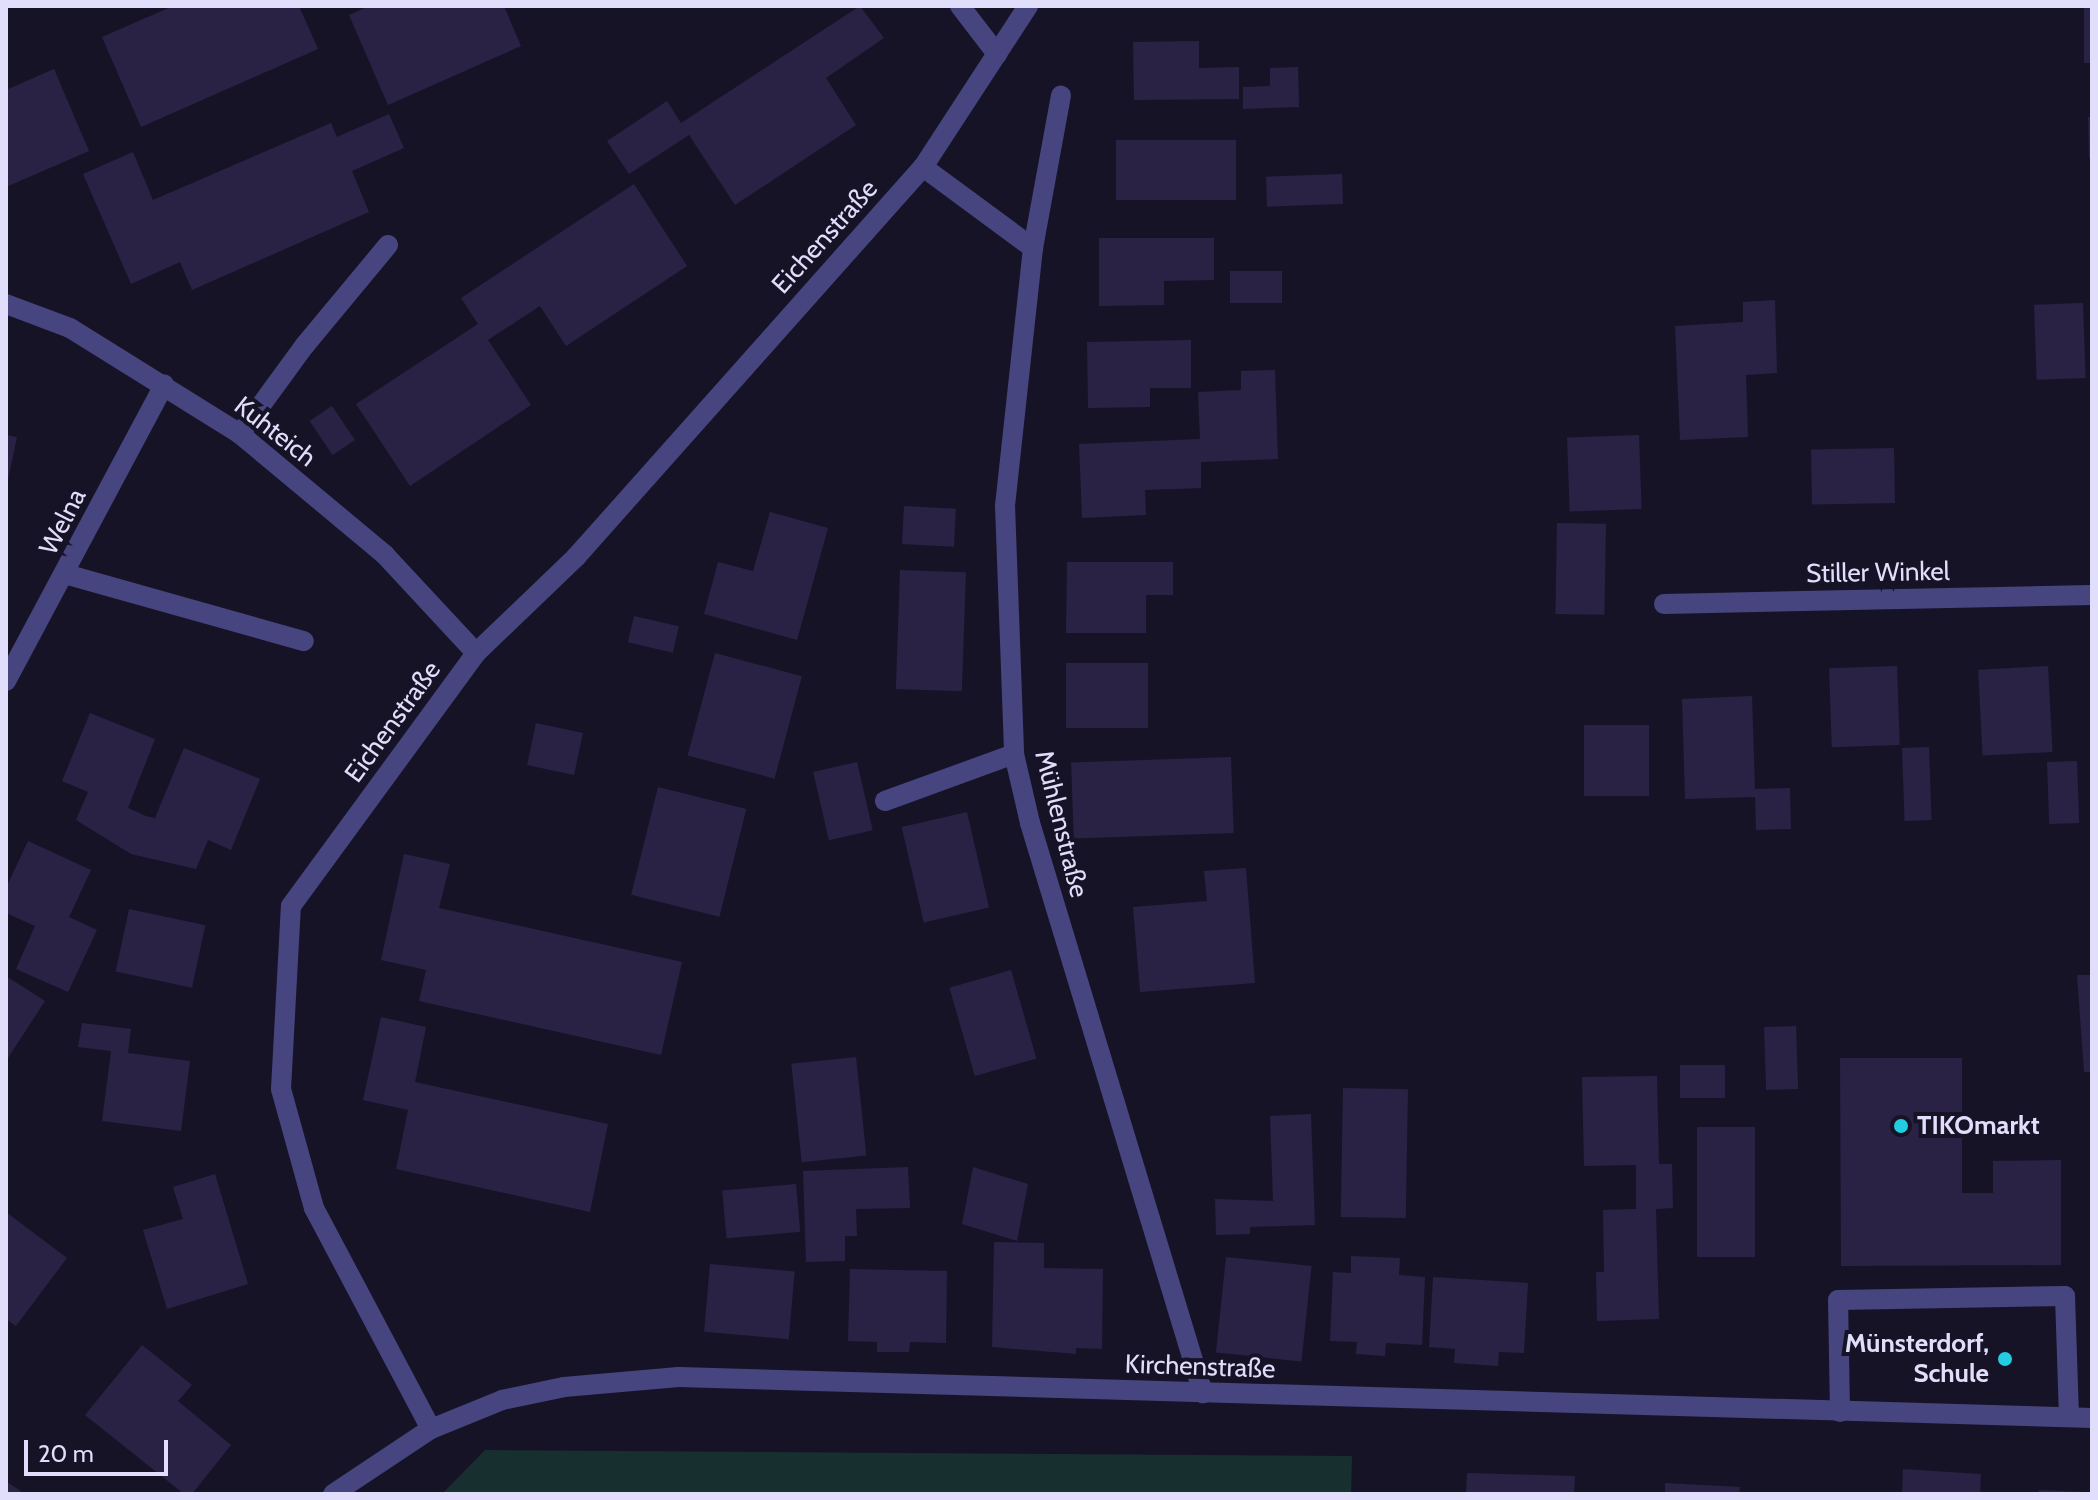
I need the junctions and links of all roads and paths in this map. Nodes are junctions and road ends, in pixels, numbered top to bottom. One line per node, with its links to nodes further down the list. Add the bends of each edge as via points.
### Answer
1 (960, 6): 3 (street)
2 (1028, 6): 3 (street)
3 (997, 54): 5 (street)
4 (1061, 96): 7 (street, Mühlenstraße)
5 (923, 167): 7 (street); 15 (street, Eichenstraße, via 576,557)
6 (388, 245): 10 (street)
7 (1033, 248): 17 (street, Mühlenstraße, via 1005,505)
8 (6, 304): 9 (street, Kuhteich, via 70,328)
9 (164, 385): 10 (street, Kuhteich); 11 (street, Welna)
10 (240, 434): 15 (street, Kuhteich, via 385,555)
11 (65, 574): 14 (street); 16 (street, Welna)
12 (2092, 595): 13 (street, Stiller Winkel)
13 (1664, 604)
14 (304, 641)
15 (476, 653): 23 (street, Eichenstraße, via 291,906 281,1089 314,1208)
16 (6, 681)
17 (1014, 754): 18 (street); 19 (street, Mühlenstraße, via 1034,838)
18 (885, 801)
19 (1203, 1393): 20 (street, Kirchenstraße); 23 (street, Kirchenstraße, via 679,1377 564,1387 502,1400)
20 (1840, 1412): 21 (street, Kirchenstraße); 21 (street, via 1838,1300 2065,1296)
21 (2069, 1417): 22 (street, Kirchenstraße)
22 (2092, 1418)
23 (431, 1429): 24 (street, Kirchenstraße)
24 (333, 1494)

